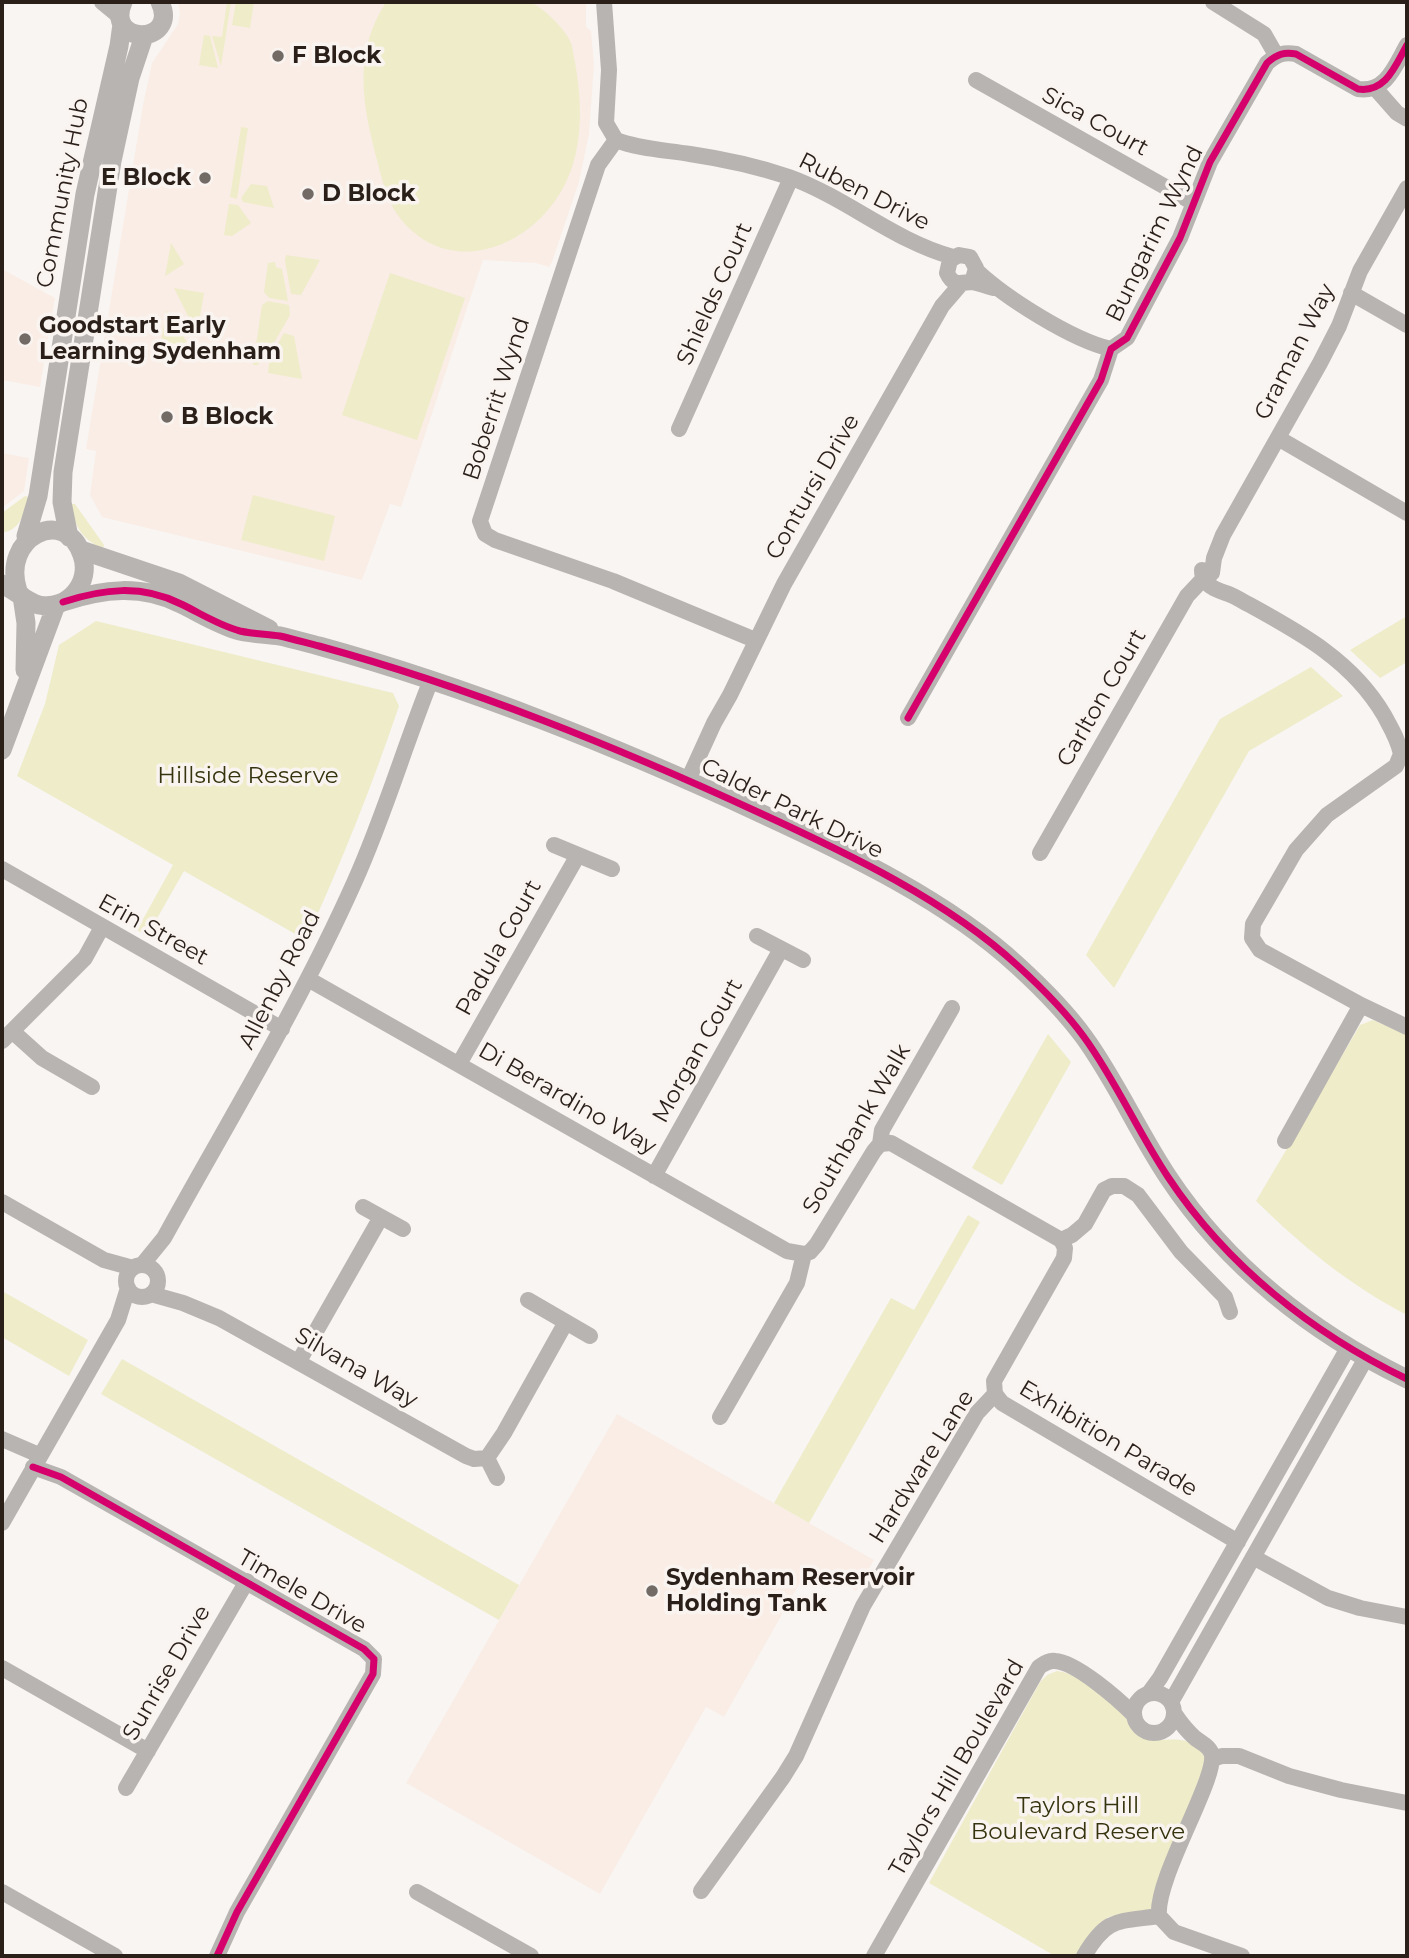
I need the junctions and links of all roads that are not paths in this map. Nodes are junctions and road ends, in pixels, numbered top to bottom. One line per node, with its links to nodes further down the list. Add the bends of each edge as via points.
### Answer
1 (102, 2): 5 (street)
2 (160, 2): 6 (street, via 164,11 161,24)
3 (604, 2): 12 (street, via 609,70 606,122)
4 (1213, 2): 8 (street, via 1264,34)
5 (121, 14): 6 (street, via 131,33); 17 (street, Community Hub, via 119,46 93,149)
6 (144, 36): 18 (street, Community Hub, via 120,123)
7 (1407, 45): 10 (street, via 1390,75)
8 (1276, 55): 10 (street, via 1296,54 1358,89); 15 (street, Bungarim Wynd, via 1210,162)
9 (976, 80): 15 (street, Sica Court)
10 (1375, 88): 11 (street)
11 (1407, 119)
12 (616, 139): 13 (street, Ruben Drive, via 735,161); 34 (street, Boberrit Wynd, via 598,165 480,521 485,534 495,540 613,581)
13 (791, 178): 16 (street, Ruben Drive, via 928,250); 24 (street, Shields Court)
14 (1407, 188): 19 (street, Graman Way)
15 (1192, 202): 21 (street, Bungarim Wynd, via 1180,238 1127,338)
16 (959, 273): 21 (street, Ruben Drive, via 996,289 1091,345); 34 (street, Contursi Drive)
17 (72, 274): 18 (street); 22 (street, Community Hub)
18 (94, 278): 23 (street, Community Hub)
19 (1351, 293): 20 (street); 25 (street, Graman Way, via 1330,345)
20 (1407, 325)
21 (1111, 349): 37 (street, Bungarim Wynd, via 1101,380)
22 (52, 399): 23 (street); 27 (street, Community Hub, via 38,496)
23 (74, 403): 29 (street, Community Hub, via 61,489 64,515)
24 (679, 429)
25 (1278, 438): 26 (street); 30 (street, Graman Way, via 1223,536)
26 (1407, 513)
27 (26, 537): 28 (street); 29 (street, via 48,530); 31 (street, via 17,545 9,568)
28 (2, 542)
29 (75, 543): 32 (street, via 85,562 85,574 73,596); 33 (street, Calder Park Drive, via 179,583)
30 (1208, 576): 40 (street, via 1341,662 1377,704); 43 (street, Carlton Court, via 1187,596)
31 (14, 590): 32 (street, via 38,605); 36 (street, via 26,623)
32 (60, 603): 33 (street, Calder Park Drive, via 99,591 145,592 167,597 226,627); 36 (street)
33 (282, 636): 35 (street, Calder Park Drive)
34 (755, 640): 41 (street, Contursi Drive, via 714,723)
35 (427, 678): 41 (street, Calder Park Drive); 51 (street, Allenby Road, via 383,812)
36 (24, 685): 38 (street)
37 (908, 718)
38 (7, 726): 39 (street)
39 (2, 750)
40 (1404, 754): 52 (street, via 1396,766 1328,815 1296,850 1253,924 1252,938 1260,950)
41 (692, 781): 73 (street, Calder Park Drive, via 850,857 979,932 1010,958 1085,1037 1140,1133 1198,1218 1268,1289)
42 (554, 845): 44 (street)
43 (1040, 853)
44 (578, 855): 46 (street); 57 (street, Padula Court)
45 (2, 869): 47 (street, Erin Street)
46 (612, 869)
47 (102, 927): 55 (street, Erin Street); 56 (street, via 85,958)
48 (757, 936): 49 (street)
49 (781, 949): 50 (street); 61 (street, Morgan Court)
50 (803, 960)
51 (308, 979): 55 (street, Allenby Road); 57 (street, Di Berardino Way)
52 (1361, 1005): 54 (street); 59 (street)
53 (952, 1008): 60 (street, Southbank Walk, via 882,1130)
54 (1405, 1022)
55 (282, 1030): 68 (street, Allenby Road)
56 (7, 1036): 58 (street)
57 (460, 1064): 61 (street, Di Berardino Way)
58 (92, 1087)
59 (1285, 1141)
60 (880, 1144): 66 (street, via 891,1143); 67 (street, Southbank Walk, via 817,1244)
61 (654, 1175): 67 (street, Di Berardino Way, via 787,1251)
62 (2, 1202): 68 (street, Silvana Way)
63 (363, 1207): 64 (street)
64 (381, 1217): 65 (street); 75 (street)
65 (403, 1229)
66 (1061, 1240): 70 (street, via 1085,1224 1104,1190 1124,1186 1138,1195 1181,1252 1225,1297); 77 (street, Exhibition Parade, via 1064,1258 995,1381)
67 (804, 1254): 78 (street, Southbank Walk, via 797,1283)
68 (142, 1280): 75 (street, Silvana Way); 81 (street, Allenby Road)
69 (528, 1300): 71 (street)
70 (1230, 1312)
71 (566, 1322): 72 (street); 80 (street)
72 (590, 1336)
73 (1349, 1348): 74 (street, Calder Park Drive); 84 (street)
74 (1366, 1359): 76 (street, Calder Park Drive); 85 (street)
75 (299, 1361): 80 (street, Silvana Way, via 466,1456)
76 (1407, 1378)
77 (995, 1394): 84 (street, Exhibition Parade, via 1002,1403); 99 (street, Hardware Lane, via 977,1413 863,1606 796,1756)
78 (720, 1417)
79 (5, 1441): 81 (street, Timele Drive)
80 (487, 1458): 82 (street)
81 (36, 1461): 83 (street, Allenby Road); 86 (street, Timele Drive)
82 (497, 1478)
83 (2, 1522)
84 (1238, 1542): 90 (street, via 1160,1678)
85 (1253, 1557): 87 (street, via 1328,1598); 91 (street)
86 (247, 1581): 95 (street, Sunrise Drive); 104 (street, Timele Drive, via 364,1649 375,1667 237,1912)
87 (1407, 1617)
88 (2, 1668): 95 (street)
89 (1106, 1688): 90 (street, Taylors Hill Boulevard); 92 (street, Taylors Hill Boulevard); 106 (street, Taylors Hill Boulevard, via 1056,1660 1039,1667)
90 (1146, 1694): 91 (street, via 1161,1694); 92 (street)
91 (1172, 1708): 93 (street); 94 (street)
92 (1133, 1714): 93 (street, via 1143,1730)
93 (1165, 1729): 94 (street)
94 (1196, 1739): 96 (street, via 1210,1749)
95 (148, 1751): 97 (street, Sunrise Drive)
96 (1213, 1759): 98 (street, via 1239,1756 1289,1776); 102 (street, via 1161,1895)
97 (126, 1788)
98 (1407, 1803)
99 (701, 1891)
100 (2, 1892): 103 (street)
101 (417, 1892): 105 (street)
102 (1159, 1916): 107 (street, via 1112,1923 1096,1934); 108 (street, via 1174,1932)
103 (115, 1956)
104 (217, 1956)
105 (530, 1956)
106 (874, 1956)
107 (1084, 1956)
108 (1242, 1956)

